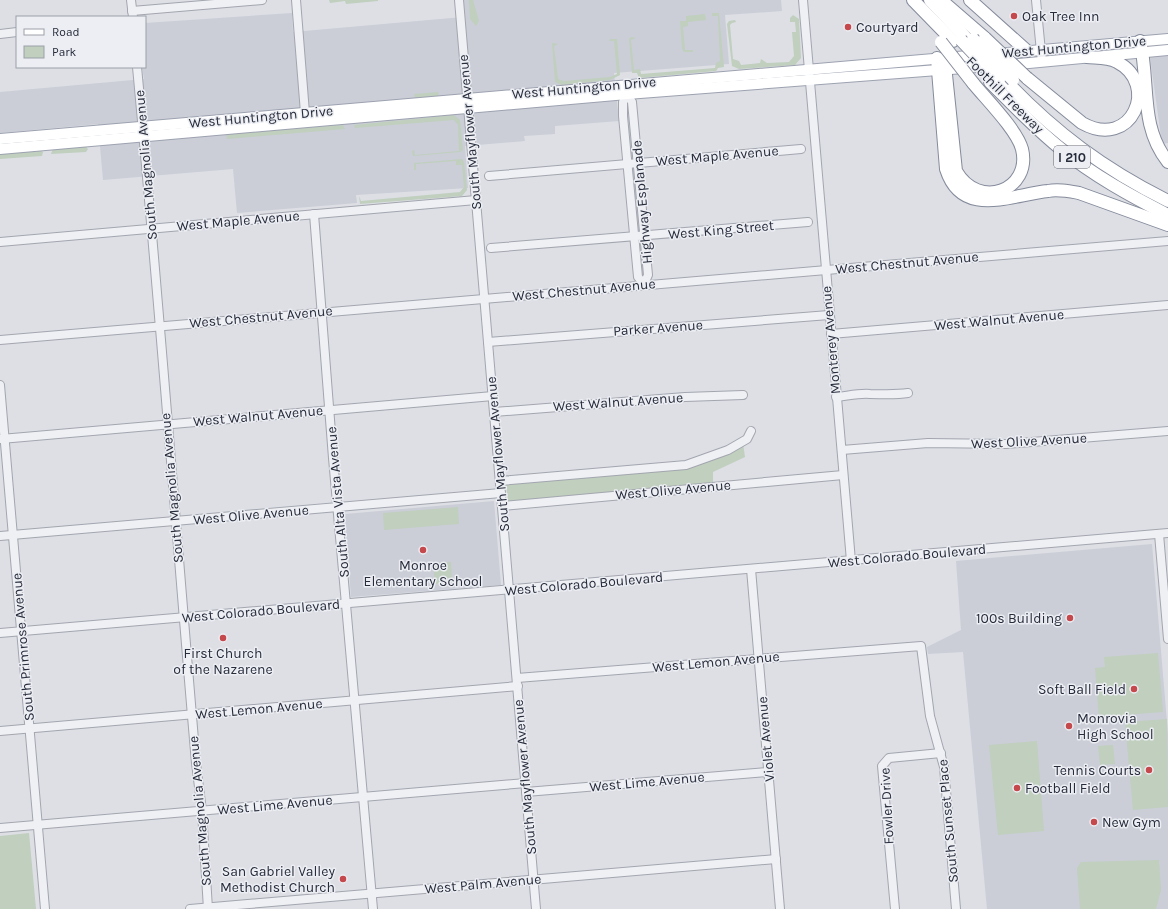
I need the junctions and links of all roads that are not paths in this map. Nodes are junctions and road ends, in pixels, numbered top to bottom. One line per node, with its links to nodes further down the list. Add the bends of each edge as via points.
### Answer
1 (131, 0): 13 (street)
2 (262, 0): 13 (street)
3 (296, 0): 33 (street)
4 (459, 0): 30 (street, South Mayflower Avenue)
5 (803, 0): 26 (street, Monterey Avenue)
6 (912, 0): 17 (highway)
7 (923, 0): 17 (highway)
8 (930, 0): 17 (highway)
9 (937, 0): 17 (highway, Foothill Freeway / I 210)
10 (941, 0): 22 (highway, bridge, via 1082,124 1102,131 1118,127 1130,118 1136,108 1138,98 1135,82 1130,73 1118,62)
11 (970, 0): 21 (highway)
12 (1036, 0): 19 (street)
13 (133, 14)
14 (16, 32): 15 (street)
15 (0, 34)
16 (1168, 38): 18 (main road, West Huntington Drive)
17 (959, 40): 24 (highway, bridge, via 973,82 1020,144 1023,154 1022,166 1015,180 1004,189 994,193 983,193 970,188 960,179 956,171); 28 (highway, Foothill Freeway / I 210); 28 (highway, Foothill Freeway / I 210, bridge)
18 (1142, 46): 19 (main road, West Huntington Drive); 20 (main road, West Huntington Drive); 22 (main road, West Huntington Drive); 40 (highway, via 1150,127 1158,148)
19 (1041, 50): 21 (main road, West Huntington Drive); 23 (street)
20 (1168, 50)
21 (1027, 52): 24 (main road, West Huntington Drive)
22 (1087, 57): 23 (main road, West Huntington Drive)
23 (1042, 62): 24 (main road, West Huntington Drive)
24 (941, 64): 26 (main road, West Huntington Drive); 27 (main road, West Huntington Drive); 51 (highway, via 946,169 953,184 962,193 973,199 986,201 1047,191 1069,191)
25 (137, 68): 36 (street, South Magnolia Avenue)
26 (807, 69): 27 (street, Monterey Avenue); 29 (main road, West Huntington Drive)
27 (810, 80): 29 (main road, West Huntington Drive); 58 (street, Monterey Avenue)
28 (1002, 80): 44 (highway, Foothill Freeway / I 210, via 1085,147 1140,182); 46 (highway, via 1063,136 1091,157 1139,187); 47 (highway, via 1057,136 1098,168); 49 (highway, Foothill Freeway / I 210, via 1033,125 1061,149 1116,187)
29 (626, 89): 30 (main road, West Huntington Drive); 32 (main road, West Huntington Drive); 41 (street, Highway Esplanade, via 632,102); 42 (street, Highway Esplanade, via 623,116)
30 (467, 99): 31 (main road, West Huntington Drive); 32 (street, South Mayflower Avenue)
31 (367, 108): 33 (main road, West Huntington Drive); 34 (main road, via 363,113 343,115)
32 (468, 110): 34 (main road, West Huntington Drive); 45 (street, South Mayflower Avenue)
33 (305, 113): 35 (main road, via 300,119 280,121); 36 (main road, West Huntington Drive)
34 (332, 120): 35 (main road, West Huntington Drive)
35 (272, 125): 36 (main road, West Huntington Drive)
36 (143, 131): 37 (main road, West Huntington Drive); 39 (main road, West Huntington Drive); 52 (street, South Magnolia Avenue)
37 (0, 138)
38 (801, 148): 41 (street, West Maple Avenue)
39 (0, 149)
40 (1168, 162)
41 (639, 163): 42 (street, West Maple Avenue); 53 (street, Highway Esplanade)
42 (628, 164): 43 (street, West Maple Avenue); 54 (street, Highway Esplanade)
43 (488, 176)
44 (1168, 195)
45 (476, 200): 48 (street, West Maple Avenue); 60 (street, South Mayflower Avenue)
46 (1168, 201)
47 (1168, 207)
48 (314, 214): 52 (street, West Maple Avenue); 62 (street, South Alta Vista Avenue)
49 (1168, 215)
50 (808, 222): 53 (street, West King Street)
51 (1168, 225)
52 (152, 229): 56 (street, West Maple Avenue); 64 (street, South Magnolia Avenue)
53 (645, 237): 54 (street, West King Street); 59 (street, Highway Esplanade, via 648,275)
54 (634, 238): 57 (street, West King Street); 59 (street, Highway Esplanade, via 638,277)
55 (1168, 241): 58 (street, West Chestnut Avenue)
56 (0, 242)
57 (491, 248)
58 (826, 270): 59 (street, West Chestnut Avenue); 63 (street, Monterey Avenue)
59 (644, 284): 60 (street, West Chestnut Avenue)
60 (485, 298): 62 (street, West Chestnut Avenue); 67 (street, South Mayflower Avenue)
61 (1168, 305): 65 (street, West Walnut Avenue)
62 (322, 312): 64 (street, West Chestnut Avenue); 73 (street, South Alta Vista Avenue)
63 (829, 315): 65 (street, Monterey Avenue); 67 (street, Parker Avenue)
64 (158, 326): 66 (street, West Chestnut Avenue); 75 (street, South Magnolia Avenue)
65 (831, 334): 72 (street, Monterey Avenue)
66 (0, 340)
67 (488, 342): 71 (street, South Mayflower Avenue)
68 (0, 385): 78 (street, South Primrose Avenue)
69 (908, 393): 72 (street)
70 (743, 395): 74 (street, West Walnut Avenue)
71 (493, 396): 73 (street, West Walnut Avenue); 74 (street, South Mayflower Avenue)
72 (836, 397): 79 (street, Monterey Avenue)
73 (330, 410): 75 (street, West Walnut Avenue); 84 (street, South Alta Vista Avenue)
74 (494, 412): 81 (street, South Mayflower Avenue)
75 (167, 424): 78 (street, West Walnut Avenue); 85 (street, South Magnolia Avenue)
76 (751, 431): 81 (street, West Olive Avenue, via 747,439 728,450 686,465)
77 (1168, 431): 79 (street, West Olive Avenue, via 1006,444 928,443)
78 (2, 438): 88 (street, South Primrose Avenue)
79 (842, 450): 80 (street, Monterey Avenue)
80 (844, 475): 83 (street, West Olive Avenue); 90 (street, Monterey Avenue)
81 (500, 481): 82 (street, South Mayflower Avenue)
82 (501, 493): 83 (street, South Mayflower Avenue); 84 (street, West Olive Avenue)
83 (502, 506): 92 (street, South Mayflower Avenue)
84 (339, 507): 85 (street, West Olive Avenue); 93 (street, South Alta Vista Avenue)
85 (175, 521): 88 (street, West Olive Avenue); 94 (street, South Magnolia Avenue)
86 (1168, 533): 87 (street, West Colorado Boulevard)
87 (1159, 534): 90 (street, West Colorado Boulevard); 97 (street)
88 (13, 535): 89 (street, West Olive Avenue); 95 (street, South Primrose Avenue)
89 (0, 536)
90 (851, 561): 91 (street, West Colorado Boulevard)
91 (751, 569): 92 (street, West Colorado Boulevard); 99 (street, Violet Avenue)
92 (510, 590): 93 (street, West Colorado Boulevard); 100 (street, South Mayflower Avenue)
93 (347, 604): 94 (street, West Colorado Boulevard); 101 (street, South Alta Vista Avenue)
94 (183, 618): 95 (street, West Colorado Boulevard); 102 (street, South Magnolia Avenue)
95 (22, 632): 96 (street, West Colorado Boulevard); 103 (street, South Primrose Avenue)
96 (0, 633)
97 (1168, 639)
98 (915, 645): 99 (street, West Lemon Avenue); 105 (street, South Sunset Place, via 921,646 923,650 930,716)
99 (759, 659): 100 (street, West Lemon Avenue); 106 (street, Violet Avenue)
100 (518, 682): 101 (street, West Lemon Avenue); 107 (street, South Mayflower Avenue)
101 (356, 701): 102 (street, West Lemon Avenue); 109 (street, South Alta Vista Avenue)
102 (192, 715): 103 (street, West Lemon Avenue); 110 (street, South Magnolia Avenue)
103 (30, 729): 104 (street, West Lemon Avenue); 111 (street, South Primrose Avenue)
104 (0, 731)
105 (941, 753): 122 (street, Fowler Drive, via 889,758 882,766); 123 (street, South Sunset Place)
106 (768, 772): 108 (street, West Lime Avenue); 113 (street, Violet Avenue)
107 (526, 783): 108 (street, South Mayflower Avenue); 109 (street, West Lime Avenue)
108 (526, 792): 114 (street, South Mayflower Avenue)
109 (364, 798): 110 (street, West Lime Avenue); 115 (street, South Alta Vista Avenue)
110 (202, 811): 111 (street, West Lime Avenue); 116 (street, South Magnolia Avenue)
111 (38, 825): 112 (street, West Lime Avenue); 117 (street, South Primrose Avenue)
112 (0, 828)
113 (776, 859): 114 (street, West Palm Avenue); 121 (street, Violet Avenue)
114 (534, 880): 115 (street, West Palm Avenue); 120 (street, South Mayflower Avenue)
115 (372, 894): 116 (street, West Palm Avenue); 119 (street, South Alta Vista Avenue)
116 (208, 908): 118 (street, West Palm Avenue)
117 (46, 909)
118 (190, 909)
119 (373, 909)
120 (536, 909)
121 (780, 909)
122 (895, 909)
123 (956, 909)

